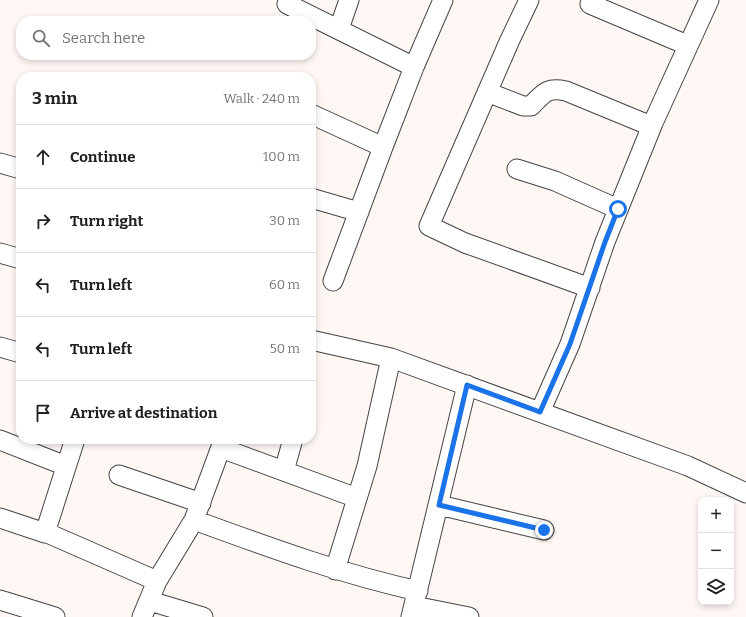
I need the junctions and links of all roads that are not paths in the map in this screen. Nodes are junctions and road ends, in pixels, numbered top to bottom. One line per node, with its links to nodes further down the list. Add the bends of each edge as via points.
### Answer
1 (348, 0): 9 (street)
2 (443, 0): 11 (street)
3 (529, 0): 12 (street)
4 (709, 0): 10 (street)
5 (287, 4): 7 (street)
6 (590, 4): 10 (street)
7 (312, 16)
8 (316, 18): 9 (street)
9 (339, 29): 11 (street)
10 (687, 45): 14 (street)
11 (414, 67): 15 (street)
12 (487, 92): 14 (street, via 523,106 531,106 548,90 566,91); 25 (street, via 429,226 465,243)
13 (316, 116): 15 (street)
14 (652, 126): 20 (street)
15 (383, 146): 21 (street)
16 (0, 163): 17 (street)
17 (16, 166)
18 (517, 169): 20 (street, via 555,181)
19 (316, 199): 21 (street)
20 (618, 209): 25 (street)
21 (359, 212): 24 (street)
22 (0, 253): 23 (street)
23 (16, 258)
24 (333, 281)
25 (590, 288): 31 (street, via 570,344)
26 (316, 341): 29 (street)
27 (0, 347): 28 (street)
28 (16, 352)
29 (391, 358): 30 (street); 41 (street, via 367,466)
30 (467, 385): 31 (street); 42 (street)
31 (540, 412): 40 (street, via 688,466)
32 (0, 440): 37 (street)
33 (73, 444): 37 (street)
34 (223, 444): 43 (street)
35 (225, 444): 38 (street)
36 (292, 444): 38 (street)
37 (66, 466): 46 (street)
38 (284, 471): 41 (street)
39 (119, 475): 43 (street)
40 (746, 493)
41 (357, 498): 47 (street)
42 (439, 505): 45 (street); 50 (street)
43 (197, 511): 47 (street, via 265,547); 48 (street)
44 (0, 518): 46 (street)
45 (544, 530)
46 (45, 532): 48 (street)
47 (335, 570): 50 (street, via 383,583)
48 (157, 581): 51 (street)
49 (0, 600): 52 (street)
50 (414, 605): 54 (street)
51 (146, 609): 53 (street)
52 (55, 617)
53 (203, 617)
54 (469, 617)

